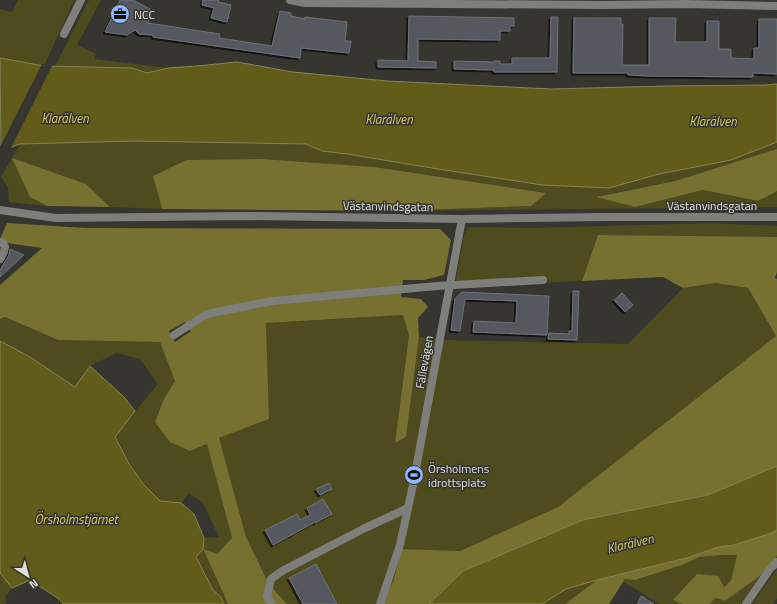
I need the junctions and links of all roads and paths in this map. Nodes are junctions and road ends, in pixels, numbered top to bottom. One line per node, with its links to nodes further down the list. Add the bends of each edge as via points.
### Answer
1 (81, 0): 5 (street)
2 (290, 0): 3 (street, via 305,3)
3 (372, 2): 4 (street)
4 (777, 6)
5 (64, 34)
6 (0, 210): 8 (street, Västanvindsgatan, via 56,218 247,216)
7 (777, 217): 8 (street, Västanvindsgatan)
8 (462, 219): 12 (street, Fällevägen)
9 (0, 242): 10 (street, via 5,247)
10 (0, 259)
11 (543, 280): 12 (street)
12 (450, 286): 13 (street, via 272,301 207,314); 14 (street, Fällevägen)
13 (174, 335)
14 (408, 508): 16 (street, via 282,571 271,580 268,597); 17 (street, Fällevägen, via 400,545)
15 (777, 562): 18 (street)
16 (272, 604)
17 (380, 604)
18 (746, 604)

